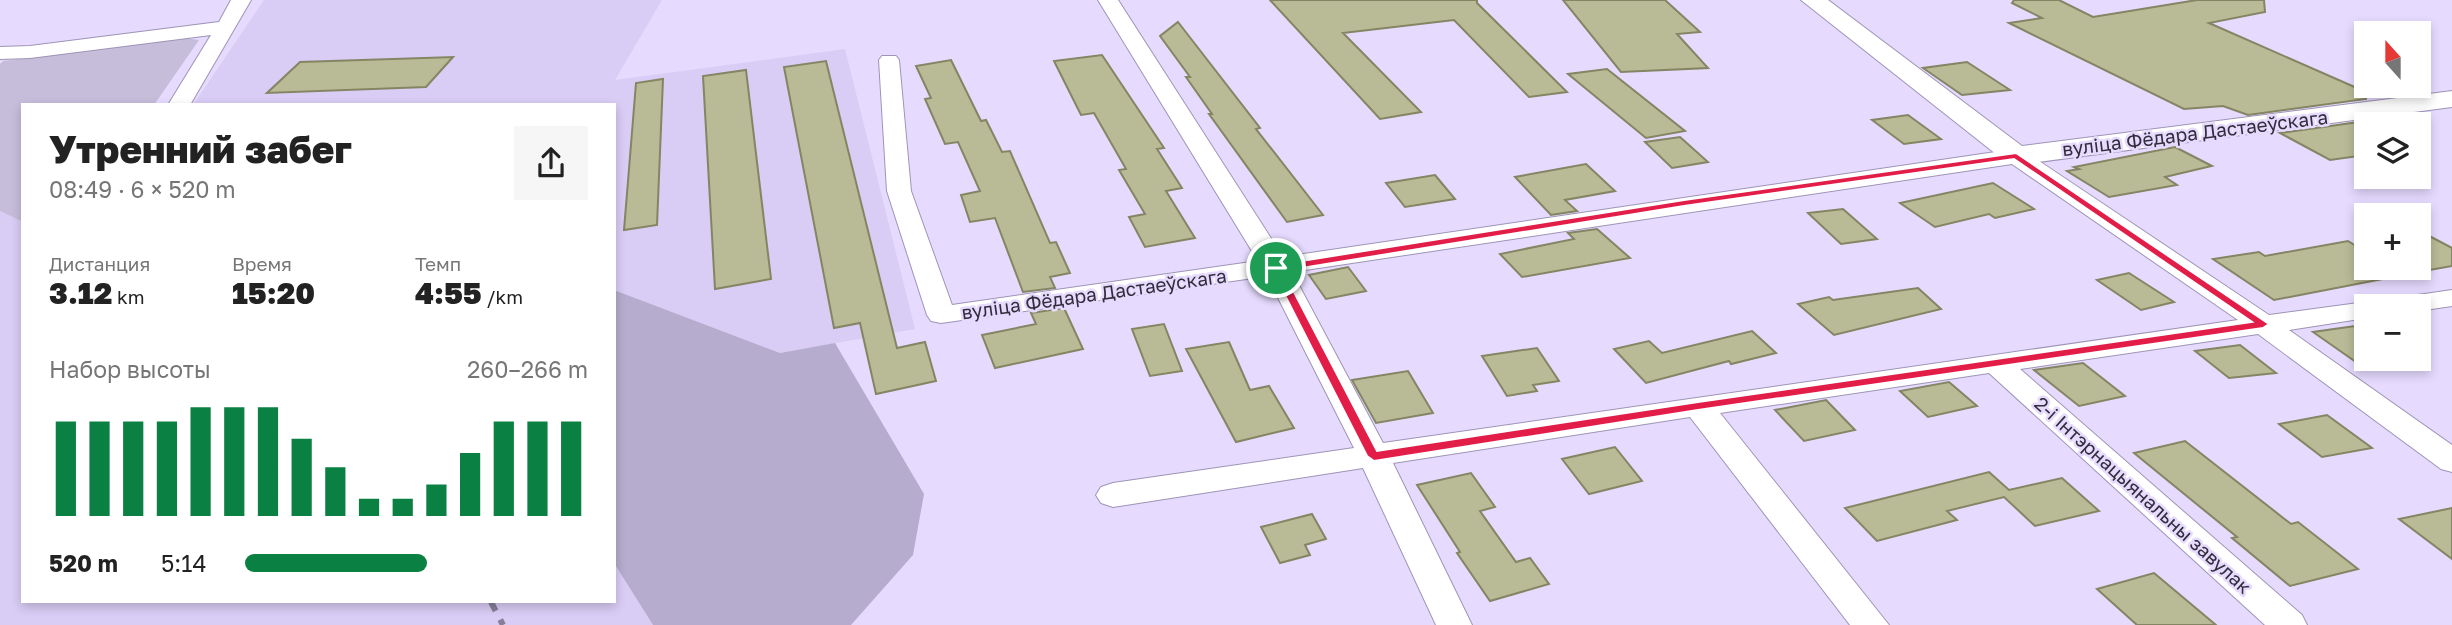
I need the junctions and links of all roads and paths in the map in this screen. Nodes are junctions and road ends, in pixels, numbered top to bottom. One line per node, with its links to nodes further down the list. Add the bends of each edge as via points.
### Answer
1 (241, 0): 4 (street)
2 (1108, 0): 10 (street)
3 (1813, 0): 9 (street)
4 (225, 27): 5 (street); 8 (street)
5 (0, 53)
6 (889, 60): 10 (street, вуліца Фёдара Дастаеўскага, via 899,191 941,315)
7 (2452, 99): 9 (street, вуліца Фёдара Дастаеўскага)
8 (180, 103)
9 (2016, 156): 10 (street, вуліца Фёдара Дастаеўскага); 14 (street)
10 (1276, 268): 17 (street)
11 (2452, 298): 12 (street)
12 (2431, 301)
13 (2354, 312): 14 (street)
14 (2263, 324): 15 (street); 18 (street)
15 (1996, 365): 16 (street); 22 (street, 2-і Інтэрнацыянальны завулак)
16 (1698, 406): 17 (street); 21 (street)
17 (1374, 456): 19 (street); 20 (street)
18 (2452, 461)
19 (1113, 495)
20 (1454, 625)
21 (1871, 625)
22 (2289, 625)

